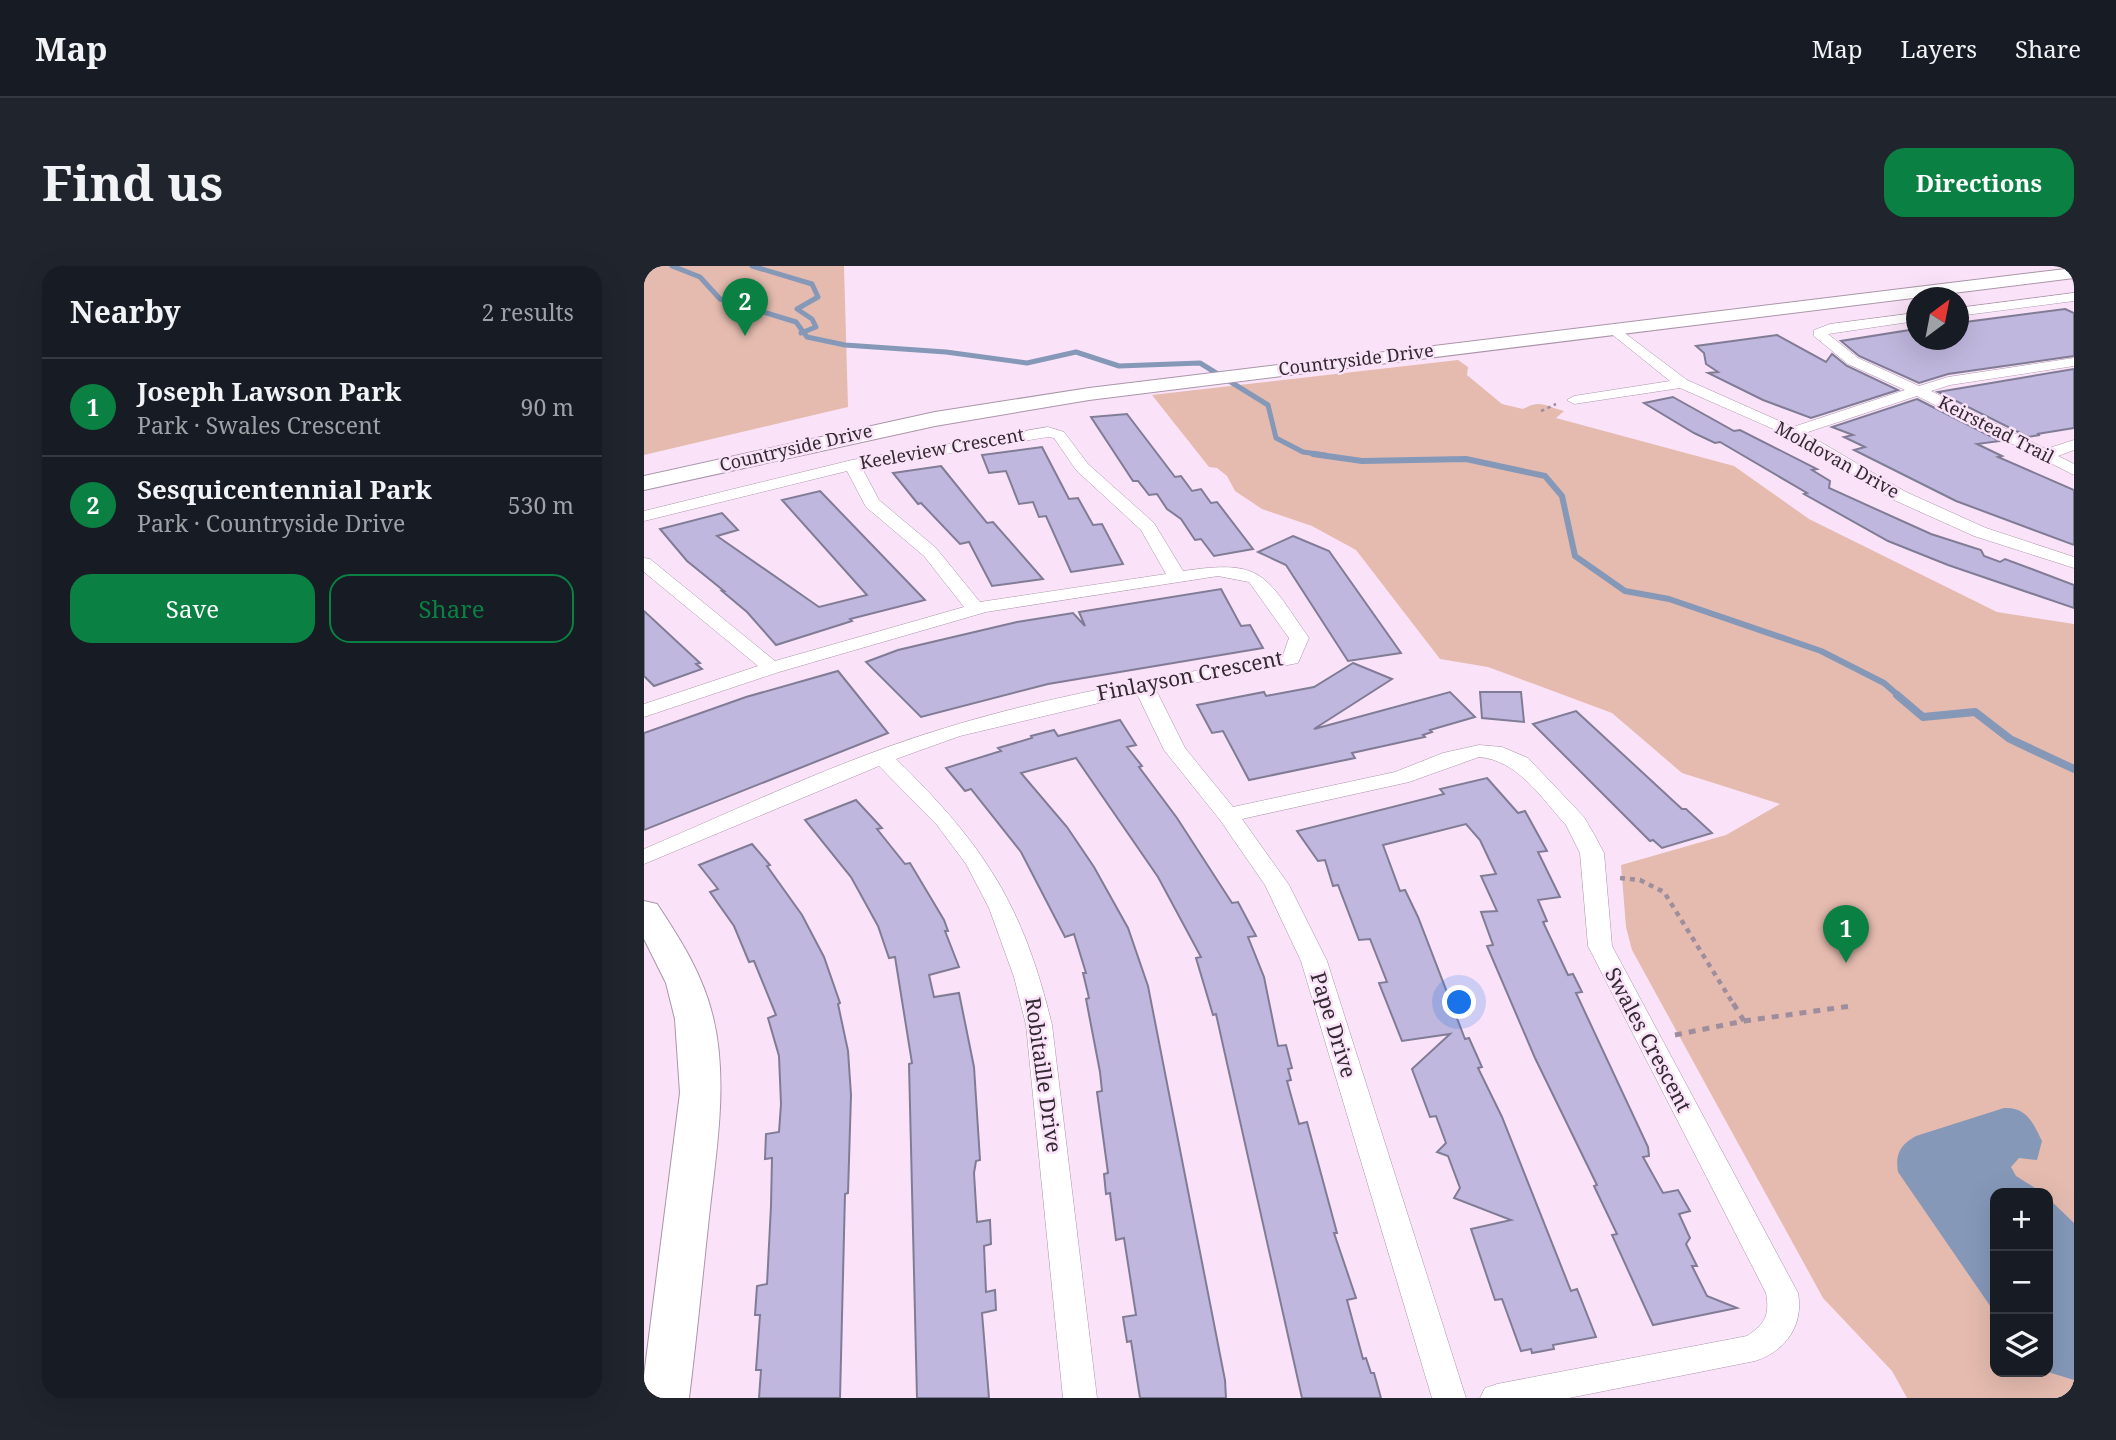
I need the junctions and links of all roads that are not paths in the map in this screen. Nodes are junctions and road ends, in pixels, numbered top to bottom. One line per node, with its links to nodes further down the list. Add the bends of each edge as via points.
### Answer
1 (2074, 273): 5 (main road, Countryside Drive)
2 (2074, 297): 3 (street)
3 (1969, 311)
4 (1906, 318): 8 (street, Keirstead Trail, via 1819,333 1865,370)
5 (1614, 329): 7 (street, Moldovan Drive); 15 (main road, Countryside Drive, via 1166,383 935,419)
6 (2074, 362): 8 (street, via 1948,381)
7 (1682, 383): 9 (street); 10 (street, Moldovan Drive)
8 (1918, 390): 10 (street); 12 (street, Keirstead Trail)
9 (1574, 400)
10 (1792, 432): 18 (street, Moldovan Drive, via 1900,496 1980,532)
11 (2074, 445): 12 (street)
12 (2044, 455): 14 (street, Keirstead Trail)
13 (852, 465): 16 (street, Keeleview Crescent); 19 (street, Keeleview Crescent, via 1020,435 1059,435 1082,467 1148,527); 20 (street, via 872,503 930,552)
14 (2074, 470)
15 (644, 483)
16 (644, 516)
17 (644, 563): 21 (street)
18 (2074, 563)
19 (1177, 577): 20 (street, Finlayson Crescent); 22 (street, Finlayson Crescent, via 1218,571 1245,573 1255,579 1299,638 1291,659)
20 (976, 609): 21 (street, Finlayson Crescent)
21 (772, 668): 23 (street, Finlayson Crescent)
22 (1144, 687): 24 (street, Finlayson Crescent, via 1024,712); 25 (street, Pape Drive, via 1175,750)
23 (644, 711)
24 (882, 757): 26 (street, Finlayson Crescent); 29 (street, Robitaille Drive, via 962,842 1002,908 1025,964 1039,1025)
25 (1228, 816): 30 (street, Pape Drive, via 1277,885 1314,961); 31 (street, Swales Crescent, via 1401,777 1479,751 1494,752 1520,763 1576,822 1592,853 1600,946 1783,1293 1784,1322 1774,1336 1755,1348)
26 (644, 856)
27 (644, 912): 28 (main road, via 681,970 700,1049 700,1104)
28 (666, 1398)
29 (1080, 1398)
30 (1449, 1398)
31 (1497, 1398)

